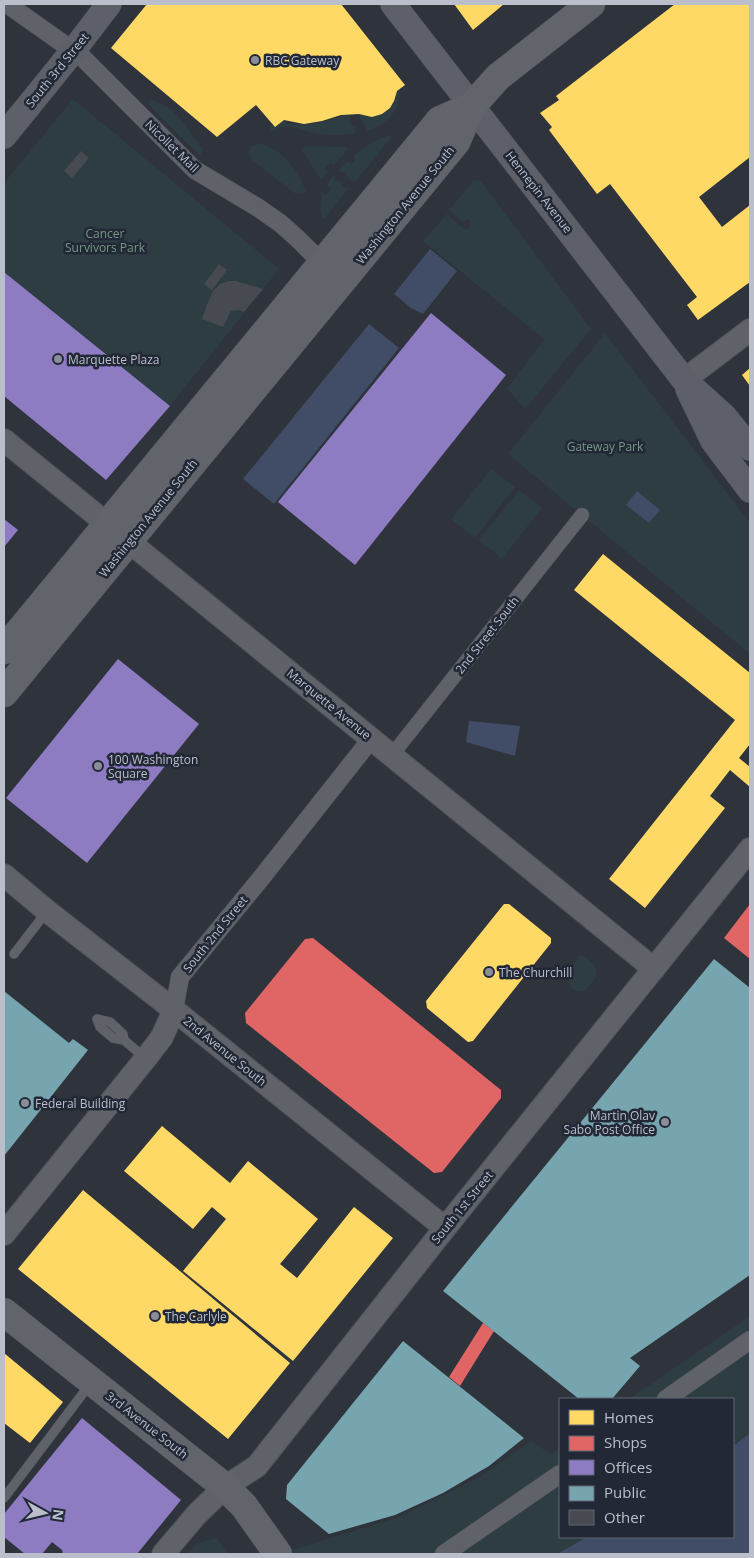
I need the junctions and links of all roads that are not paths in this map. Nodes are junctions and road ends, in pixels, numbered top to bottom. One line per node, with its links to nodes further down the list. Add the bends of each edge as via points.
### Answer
1 (7, 4): 5 (street, Nicollet Mall)
2 (109, 4): 5 (main road, South 3rd Street)
3 (393, 4): 6 (main road, Hennepin Avenue)
4 (591, 4): 6 (main road, via 498,77)
5 (73, 51): 7 (main road, South 3rd Street); 8 (street, Nicollet Mall, via 195,170 280,223)
6 (472, 106): 8 (main road, via 440,120); 9 (main road, Washington Avenue South, via 456,142); 11 (main road, Hennepin Avenue)
7 (4, 136)
8 (322, 264): 9 (street, Nicollet Mall); 16 (main road)
9 (342, 282): 17 (main road, Washington Avenue South)
10 (750, 330): 11 (street)
11 (684, 380): 13 (main road, Hennepin Avenue, via 724,416); 14 (main road, Hennepin Avenue, via 713,441)
12 (4, 440): 16 (street, Marquette Avenue)
13 (750, 448)
14 (750, 490)
15 (582, 515): 21 (street, 2nd Street South)
16 (106, 524): 17 (street, Marquette Avenue); 18 (main road)
17 (129, 541): 19 (main road, Washington Avenue South); 20 (street, Marquette Avenue)
18 (4, 650)
19 (4, 693)
20 (372, 738): 21 (street, Marquette Avenue); 27 (street, South 2nd Street, via 180,977)
21 (392, 755): 26 (street, Marquette Avenue)
22 (750, 850): 26 (street, South 1st Street)
23 (4, 875): 24 (street, 2nd Avenue South)
24 (47, 911): 25 (lane); 27 (street, 2nd Avenue South)
25 (14, 954)
26 (654, 969): 30 (street, South 1st Street)
27 (174, 1010): 29 (street, South 2nd Street, via 162,1036); 30 (street, 2nd Avenue South)
28 (124, 1040): 29 (lane)
29 (146, 1058): 31 (street, South 2nd Street)
30 (445, 1228): 37 (street, South 1st Street, via 257,1466)
31 (4, 1234)
32 (4, 1312): 34 (main road, 3rd Avenue South)
33 (750, 1340): 35 (street)
34 (92, 1382): 37 (main road, 3rd Avenue South); 38 (lane)
35 (667, 1398)
36 (559, 1475): 41 (street)
37 (225, 1487): 39 (main road, 3rd Avenue South, via 244,1506); 40 (street, South 1st Street)
38 (4, 1498)
39 (277, 1553)
40 (163, 1554)
41 (444, 1554)

